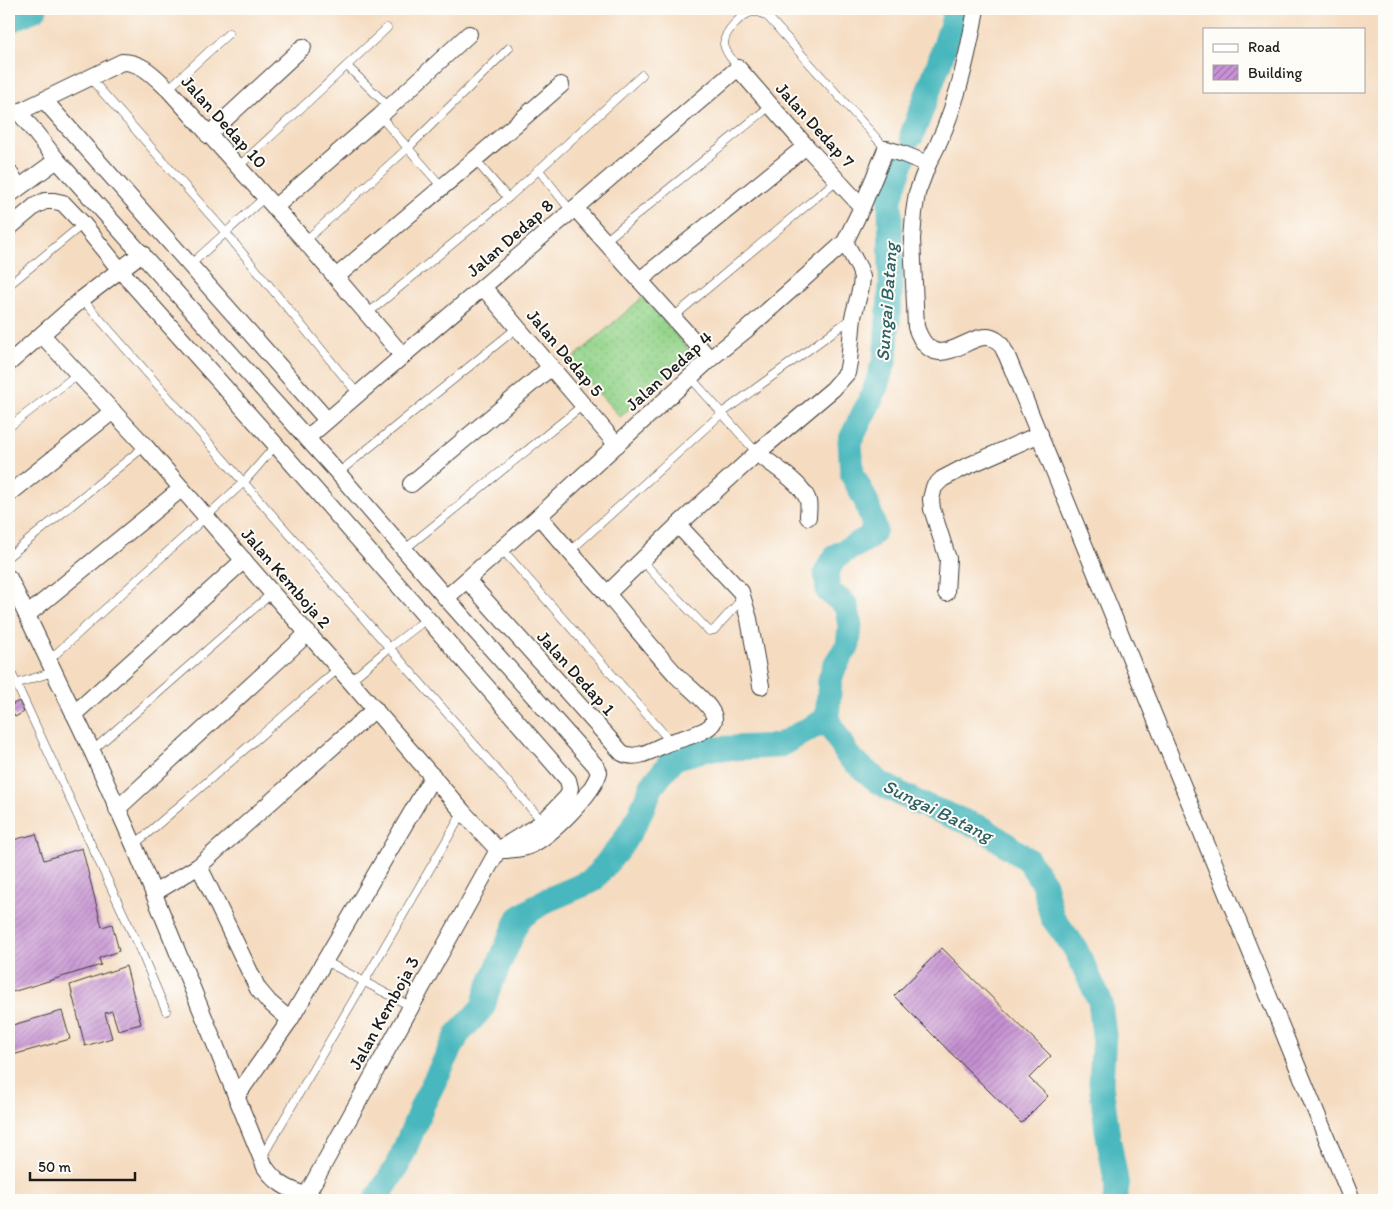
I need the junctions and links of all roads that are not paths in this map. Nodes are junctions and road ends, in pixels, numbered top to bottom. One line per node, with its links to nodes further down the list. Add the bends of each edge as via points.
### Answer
1 (976, 9): 22 (street, via 961,78 940,143)
2 (387, 28): 7 (lane)
3 (229, 33): 12 (lane)
4 (469, 34): 15 (street)
5 (303, 48): 16 (street)
6 (509, 48): 18 (lane)
7 (348, 66): 15 (lane); 23 (lane)
8 (738, 68): 14 (street, Jalan Dedap 7); 19 (lane, via 726,50 726,33 753,11 761,12); 32 (street, Jalan Dedap 8)
9 (642, 75): 24 (lane)
10 (91, 79): 12 (street, Jalan Dedap 10, via 122,62 129,62 145,68); 13 (street, Jalan Dedap 10); 35 (lane)
11 (561, 85): 21 (street)
12 (168, 89): 16 (street, Jalan Dedap 10)
13 (44, 100): 20 (street, Jalan Dedap 10, via 19,112); 40 (street)
14 (770, 106): 17 (street, Jalan Dedap 7); 37 (lane)
15 (384, 111): 18 (lane); 30 (street)
16 (208, 135): 23 (street, Jalan Dedap 10)
17 (806, 146): 26 (street, Jalan Dedap 7); 43 (street)
18 (408, 147): 27 (lane); 36 (lane)
19 (886, 149): 22 (street); 31 (street, Jalan Dedap 4)
20 (57, 160): 28 (street); 39 (street)
21 (475, 160): 27 (street); 29 (lane)
22 (928, 164): 64 (street, via 917,193 912,239 916,327 928,347 945,352 988,336 996,340 1007,356)
23 (238, 167): 30 (street, Jalan Dedap 10)
24 (538, 169): 29 (lane); 32 (lane)
25 (9, 172): 28 (street)
26 (837, 180): 31 (street, Jalan Dedap 7); 49 (lane)
27 (442, 187): 42 (street)
28 (14, 191)
29 (508, 198): 47 (lane)
30 (270, 202): 35 (lane); 36 (street, Jalan Dedap 10)
31 (862, 207): 38 (street, Jalan Dedap 4)
32 (573, 209): 37 (street); 45 (street, Jalan Dedap 8)
33 (83, 224): 34 (street, via 63,203 45,201); 41 (street); 44 (lane)
34 (9, 228)
35 (226, 233): 40 (lane); 58 (lane)
36 (305, 241): 42 (street, Jalan Dedap 10)
37 (605, 241): 43 (street)
38 (845, 242): 48 (street, via 862,277); 53 (street, Jalan Dedap 4)
39 (142, 253): 41 (street); 65 (street)
40 (190, 265): 62 (street)
41 (120, 270): 46 (street); 66 (street)
42 (336, 277): 47 (street, Jalan Dedap 10)
43 (640, 280): 49 (street)
44 (9, 285)
45 (483, 287): 50 (street, Jalan Dedap 5); 52 (street, Jalan Dedap 8)
46 (82, 299): 51 (street); 71 (lane)
47 (367, 314): 52 (street, Jalan Dedap 10)
48 (853, 317): 61 (lane); 69 (street, via 847,373 833,389)
49 (672, 318): 53 (street)
50 (518, 328): 55 (street, Jalan Dedap 5); 70 (lane)
51 (42, 335): 54 (street); 56 (street, Jalan Kemboja 2)
52 (403, 356): 58 (street, Jalan Dedap 8)
53 (710, 359): 57 (street, Jalan Dedap 4)
54 (9, 363)
55 (551, 367): 59 (street, Jalan Dedap 5); 72 (street)
56 (79, 373): 60 (street, Jalan Kemboja 2); 63 (lane)
57 (691, 378): 61 (lane); 67 (street, Jalan Dedap 4)
58 (358, 394): 62 (street, Jalan Dedap 8)
59 (583, 405): 67 (street, Jalan Dedap 5); 80 (lane)
60 (113, 411): 68 (street, Jalan Kemboja 2); 74 (street)
61 (722, 412): 69 (lane); 81 (lane)
62 (327, 420): 65 (street, Jalan Dedap 8)
63 (9, 427)
64 (1040, 434): 87 (street, via 963,468 934,487 932,508 948,558); 123 (street)
65 (307, 438): 70 (street)
66 (276, 445): 71 (lane); 93 (street)
67 (617, 445): 75 (street, Jalan Dedap 4)
68 (145, 446): 73 (street, Jalan Kemboja 2); 82 (lane)
69 (757, 453): 77 (street, via 804,493 809,504); 78 (street)
70 (338, 472): 80 (street)
71 (244, 482): 76 (lane); 95 (lane)
72 (411, 484)
73 (181, 489): 76 (street, Jalan Kemboja 2); 92 (street)
74 (9, 494)
75 (539, 516): 79 (street, Jalan Dedap 4); 81 (street)
76 (206, 517): 83 (street, Jalan Kemboja 2); 96 (lane)
77 (808, 517)
78 (678, 525): 84 (street); 91 (street, via 737,587)
79 (501, 548): 86 (street, Jalan Dedap 4); 105 (lane)
80 (405, 549): 90 (street)
81 (569, 552): 89 (street)
82 (9, 556)
83 (244, 560): 88 (street, Jalan Kemboja 2); 104 (street)
84 (642, 561): 89 (street); 91 (lane, via 709,631 714,630)
85 (9, 578): 92 (street)
86 (466, 580): 90 (street, Jalan Dedap 4); 105 (street, Jalan Dedap 1, via 622,754 636,757)
87 (946, 592)
88 (272, 593): 94 (street, Jalan Kemboja 2); 106 (lane)
89 (607, 594): 105 (street, Jalan Dedap 1, via 712,713 714,721 707,728)
90 (446, 598): 112 (street, via 598,772 596,782 582,801 552,830 530,846)
91 (743, 598): 102 (street, via 750,619)
92 (27, 615): 96 (street)
93 (428, 618): 95 (lane); 110 (street, via 568,780 568,796)
94 (308, 633): 98 (street, Jalan Kemboja 2); 108 (street)
95 (389, 648): 99 (lane); 110 (lane)
96 (51, 666): 100 (lane); 104 (street)
97 (9, 668): 100 (lane)
98 (339, 668): 99 (street, Jalan Kemboja 2); 111 (lane)
99 (350, 680): 103 (street, Jalan Kemboja 2)
100 (18, 685): 101 (lane); 118 (lane)
101 (9, 686)
102 (761, 686)
103 (375, 709): 107 (street, Jalan Kemboja 2); 113 (street)
104 (74, 714): 106 (street)
105 (671, 742)
106 (92, 751): 108 (street)
107 (433, 776): 109 (street, Jalan Kemboja 2); 115 (street)
108 (117, 809): 111 (street)
109 (463, 812): 112 (street, Jalan Kemboja 2); 116 (lane)
110 (543, 822): 112 (street)
111 (134, 845): 114 (street)
112 (498, 850): 117 (street, Jalan Kemboja 3)
113 (199, 866): 114 (street); 119 (street, via 258,989)
114 (154, 893): 120 (street)
115 (325, 961): 116 (lane); 119 (street)
116 (363, 982): 117 (lane); 121 (lane)
117 (410, 1006): 122 (street, Jalan Kemboja 3)
118 (166, 1010)
119 (290, 1020): 120 (street)
120 (236, 1097): 121 (street)
121 (261, 1159): 122 (street, via 279,1184)
122 (311, 1198)
123 (1352, 1200)

